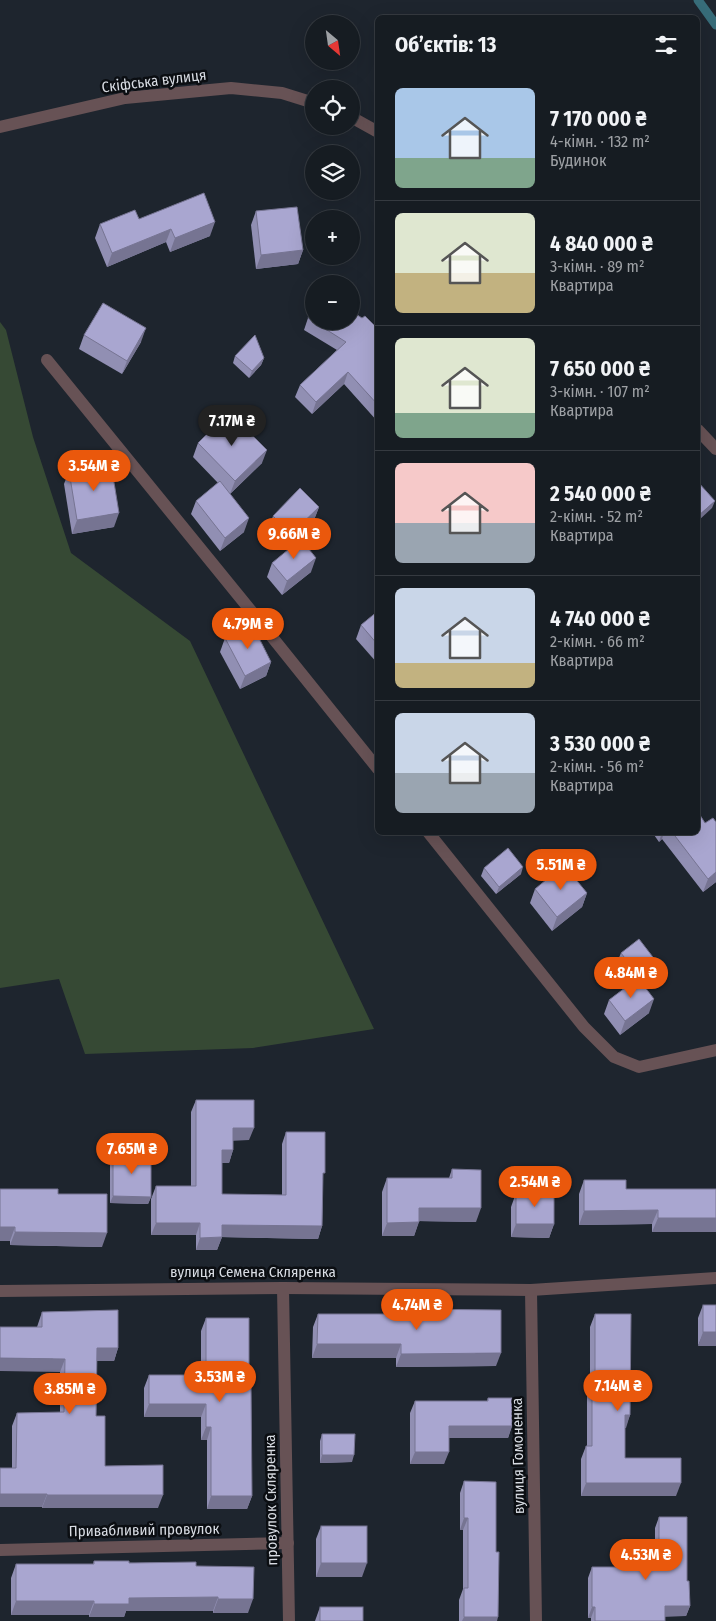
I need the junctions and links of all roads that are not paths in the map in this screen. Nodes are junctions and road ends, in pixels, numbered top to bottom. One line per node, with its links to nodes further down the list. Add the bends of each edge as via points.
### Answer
1 (305, 99): 3 (street, Скіфська вулиця, via 282,93 232,88 125,98)
2 (360, 122): 4 (street)
3 (0, 127)
4 (375, 130)
5 (47, 360): 8 (street)
6 (700, 432): 7 (street)
7 (716, 449)
8 (375, 765)
9 (430, 835): 10 (street, via 584,1027 614,1056 639,1067)
10 (716, 1050)
11 (716, 1278): 13 (street, вулиця Семена Скляренка)
12 (283, 1288): 13 (street, вулиця Семена Скляренка); 14 (street, вулиця Семена Скляренка); 15 (street, провулок Скляренка)
13 (531, 1290): 18 (street, вулиця Гомоненка)
14 (0, 1291)
15 (288, 1543): 16 (street, Привабливий провулок); 17 (street, провулок Скляренка)
16 (0, 1550)
17 (289, 1621)
18 (536, 1621)

